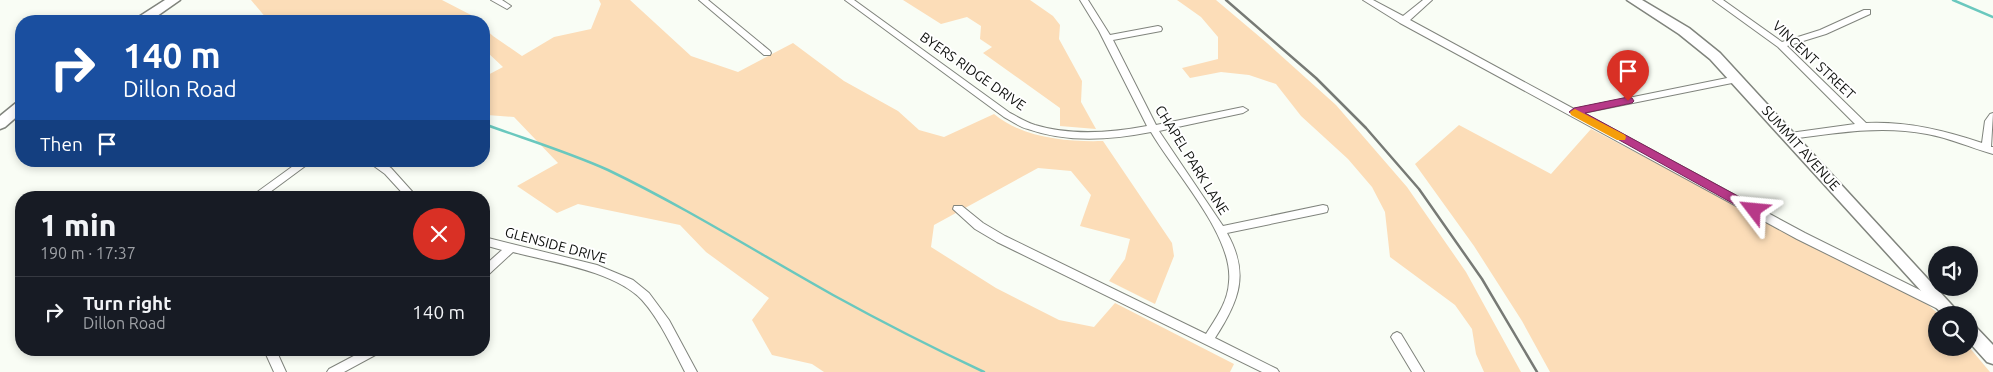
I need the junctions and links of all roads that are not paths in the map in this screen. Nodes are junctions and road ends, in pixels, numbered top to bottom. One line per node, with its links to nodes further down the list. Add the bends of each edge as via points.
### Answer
1 (174, 0): 12 (main road)
2 (495, 0): 10 (street)
3 (703, 0): 17 (street)
4 (849, 0): 25 (street, BYERS RIDGE DRIVE, via 1007,115 1031,127 1062,135 1096,137)
5 (1084, 0): 15 (street, CHAPEL PARK LANE)
6 (1367, 0): 13 (street)
7 (1428, 0): 13 (street)
8 (1633, 0): 18 (main road, SUMMIT AVENUE, via 1684,31)
9 (1717, 0): 16 (street, VINCENT STREET)
10 (507, 6)
11 (1867, 12): 16 (street, via 1823,32)
12 (151, 15)
13 (1403, 21): 21 (street)
14 (1158, 29): 15 (street)
15 (1109, 38): 25 (street, CHAPEL PARK LANE)
16 (1781, 45): 24 (street, VINCENT STREET)
17 (767, 53)
18 (1737, 79): 21 (street); 26 (main road, SUMMIT AVENUE)
19 (1242, 110): 25 (street, BYERS RIDGE DRIVE)
20 (15, 111): 23 (main road)
21 (1574, 112): 38 (street, via 1801,236)
22 (1993, 116): 27 (street)
23 (0, 124)
24 (1864, 126): 26 (street); 27 (street, via 1932,131)
25 (1152, 128): 34 (street, CHAPEL PARK LANE)
26 (1790, 136): 39 (main road, SUMMIT AVENUE)
27 (1989, 150)
28 (299, 167): 30 (street)
29 (382, 167): 31 (street)
30 (264, 191)
31 (407, 191)
32 (958, 209): 41 (street, via 1001,239)
33 (1323, 209): 34 (street)
34 (1220, 230): 41 (street, CHAPEL PARK LANE, via 1231,254 1235,274 1233,292)
35 (490, 243): 36 (street, GLENSIDE DRIVE)
36 (511, 248): 37 (street); 48 (street, GLENSIDE DRIVE, via 597,269 629,283 645,296 665,323)
37 (490, 267)
38 (1938, 306)
39 (1945, 306)
40 (1397, 337): 50 (street)
41 (1208, 340): 49 (street)
42 (1978, 341): 45 (main road)
43 (273, 356): 46 (street)
44 (364, 356): 47 (street)
45 (1993, 357)
46 (280, 372)
47 (333, 372)
48 (691, 372)
49 (1273, 372)
50 (1418, 372)

